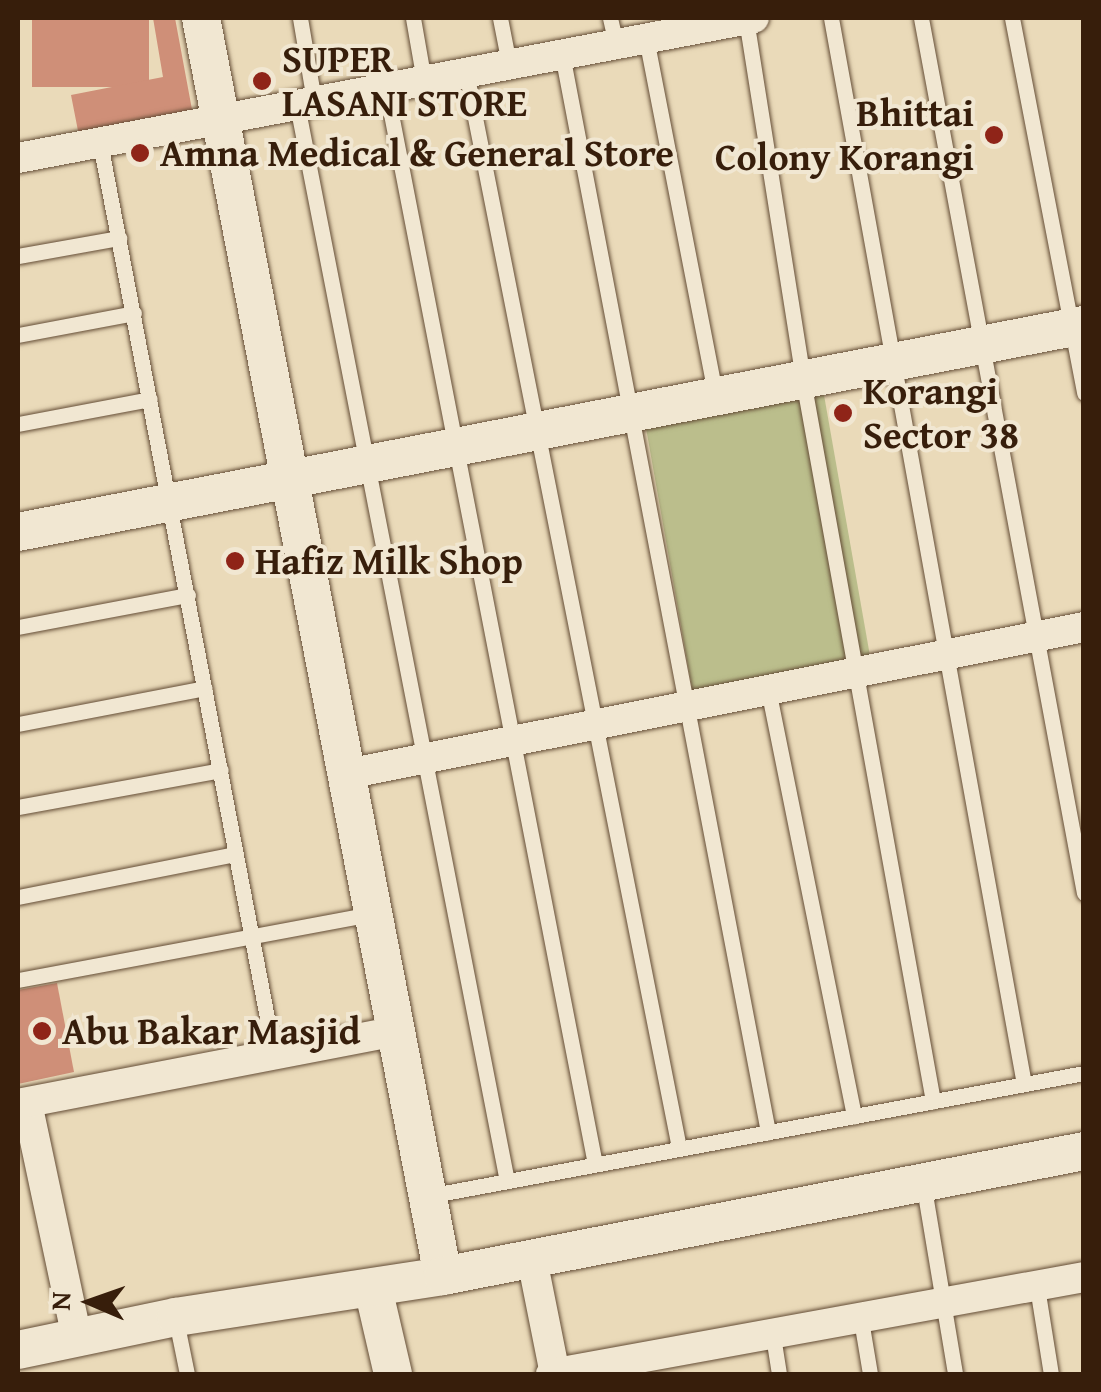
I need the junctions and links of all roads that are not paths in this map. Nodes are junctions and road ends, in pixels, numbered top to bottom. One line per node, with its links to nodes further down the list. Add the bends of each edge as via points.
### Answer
1 (201, 18): 16 (street)
2 (300, 18): 15 (lane)
3 (412, 18): 13 (lane)
4 (500, 18): 11 (lane)
5 (749, 18): 9 (street); 26 (lane)
6 (831, 18): 25 (lane)
7 (922, 18): 24 (lane)
8 (1012, 18): 22 (lane)
9 (624, 33): 10 (street); 28 (lane)
10 (562, 54): 11 (street); 30 (lane)
11 (509, 64): 12 (street)
12 (466, 72): 13 (street); 32 (lane)
13 (424, 82): 14 (street)
14 (386, 88): 15 (street); 33 (lane)
15 (305, 103): 16 (street); 34 (lane)
16 (220, 120): 17 (street); 35 (street)
17 (100, 142): 18 (street); 19 (lane)
18 (18, 158)
19 (119, 238): 20 (lane); 21 (lane)
20 (18, 256)
21 (134, 313): 23 (lane); 29 (lane)
22 (1077, 326): 24 (street); 27 (lane)
23 (18, 335)
24 (982, 345): 25 (street); 41 (lane)
25 (893, 362): 26 (street); 42 (lane)
26 (803, 380): 28 (street); 43 (lane)
27 (1084, 393)
28 (716, 397): 30 (street)
29 (150, 399): 31 (lane); 36 (lane)
30 (630, 414): 32 (street); 46 (lane)
31 (18, 424)
32 (537, 432): 33 (street); 48 (lane)
33 (456, 447): 34 (street); 49 (lane)
34 (367, 464): 35 (street); 50 (lane)
35 (290, 479): 36 (street); 52 (street)
36 (171, 504): 37 (street); 38 (lane)
37 (18, 532)
38 (188, 595): 40 (lane); 44 (lane)
39 (1084, 626): 41 (street)
40 (18, 628)
41 (1036, 636): 42 (street); 55 (lane)
42 (946, 654): 43 (street); 63 (lane)
43 (856, 672): 45 (street); 64 (lane)
44 (205, 688): 47 (lane); 51 (lane)
45 (768, 689): 46 (street); 66 (lane)
46 (686, 706): 48 (street); 67 (lane)
47 (18, 724)
48 (595, 724): 49 (street); 68 (lane)
49 (513, 740): 50 (street); 70 (lane)
50 (424, 758): 52 (street); 71 (lane)
51 (221, 770): 53 (lane); 54 (lane)
52 (346, 774): 57 (street)
53 (18, 807)
54 (236, 854): 56 (lane); 58 (lane)
55 (1084, 892)
56 (18, 897)
57 (374, 914): 58 (lane); 60 (street)
58 (252, 937): 59 (lane); 61 (lane)
59 (18, 980)
60 (396, 1031): 61 (street); 73 (street)
61 (274, 1054): 65 (street)
62 (1084, 1073): 63 (lane)
63 (1024, 1084): 64 (lane)
64 (933, 1102): 66 (lane)
65 (22, 1104): 83 (street)
66 (854, 1116): 67 (lane)
67 (768, 1132): 68 (lane)
68 (679, 1148): 70 (lane)
69 (1084, 1151): 72 (street)
70 (595, 1164): 71 (lane)
71 (506, 1181): 73 (lane)
72 (924, 1182): 74 (street); 79 (lane)
73 (428, 1196): 75 (street)
74 (532, 1259): 75 (street); 89 (street)
75 (443, 1276): 78 (street)
76 (1084, 1277): 77 (street)
77 (1037, 1287): 79 (street); 93 (lane)
78 (373, 1288): 80 (street); 88 (street)
79 (944, 1304): 81 (street); 92 (lane)
80 (176, 1317): 83 (street); 87 (lane)
81 (862, 1320): 82 (street); 91 (lane)
82 (773, 1336): 85 (street); 90 (lane)
83 (77, 1338): 84 (street)
84 (18, 1350)
85 (682, 1363): 86 (street)
86 (599, 1370): 89 (street)
87 (187, 1374)
88 (393, 1374)
89 (553, 1374)
90 (779, 1374)
91 (870, 1374)
92 (956, 1374)
93 (1051, 1374)

